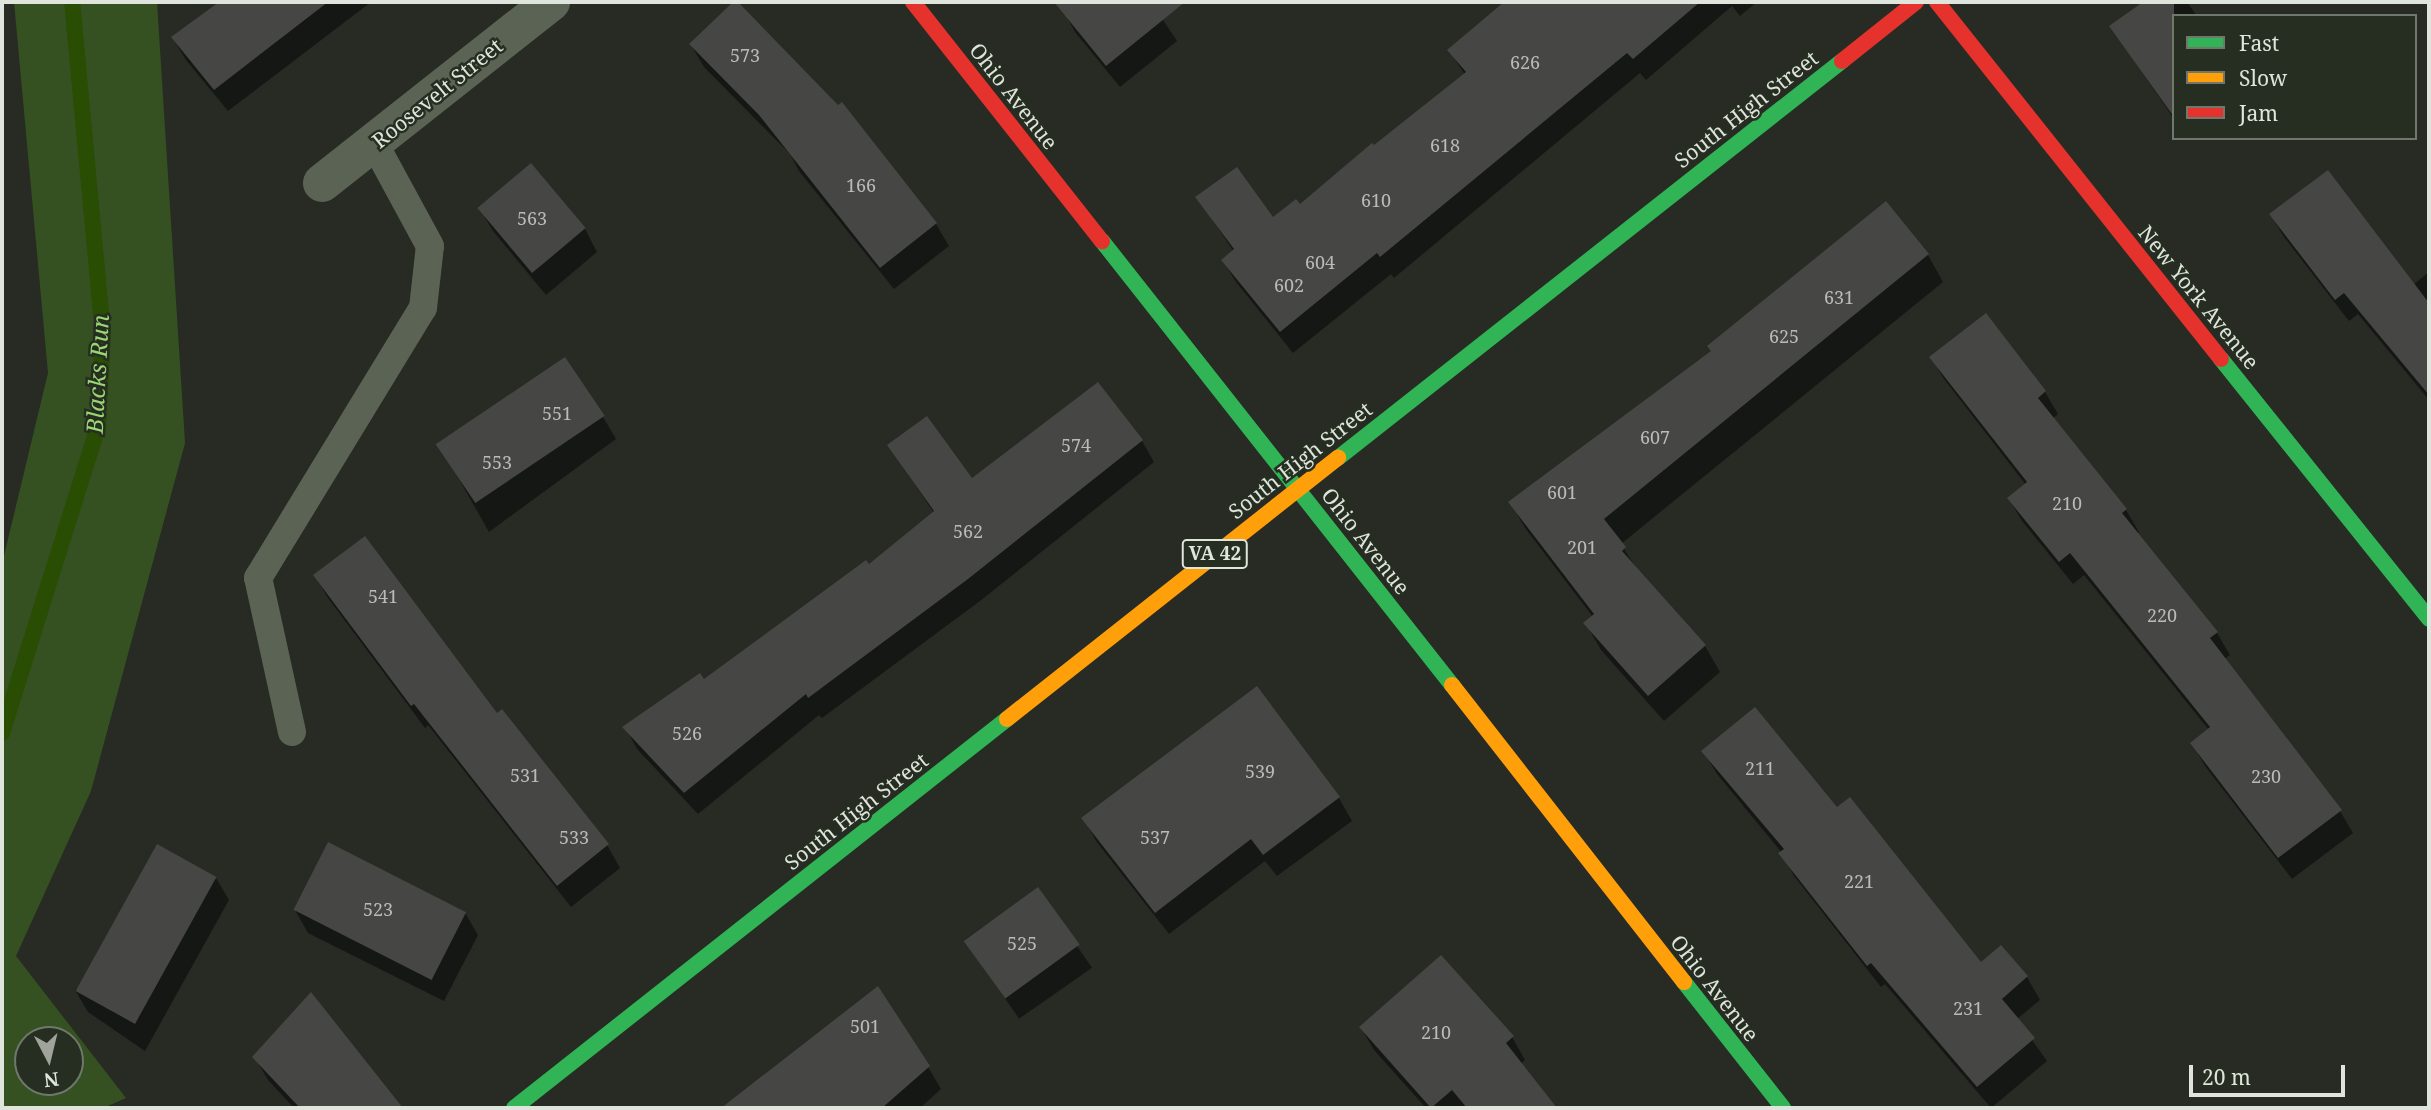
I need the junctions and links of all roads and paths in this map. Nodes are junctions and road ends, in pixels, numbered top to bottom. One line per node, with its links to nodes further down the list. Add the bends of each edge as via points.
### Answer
1 (551, 2): 5 (street, Roosevelt Street)
2 (913, 2): 7 (street, Ohio Avenue)
3 (1916, 2): 7 (street, South High Street / VA 42)
4 (1937, 2): 8 (street, New York Avenue)
5 (374, 143): 6 (street, Roosevelt Street); 9 (lane, via 430,246 424,308 258,578)
6 (321, 183)
7 (1298, 488): 10 (street, South High Street / VA 42); 11 (street, Ohio Avenue)
8 (2429, 618)
9 (292, 732)
10 (525, 1105)
11 (1783, 1108)

